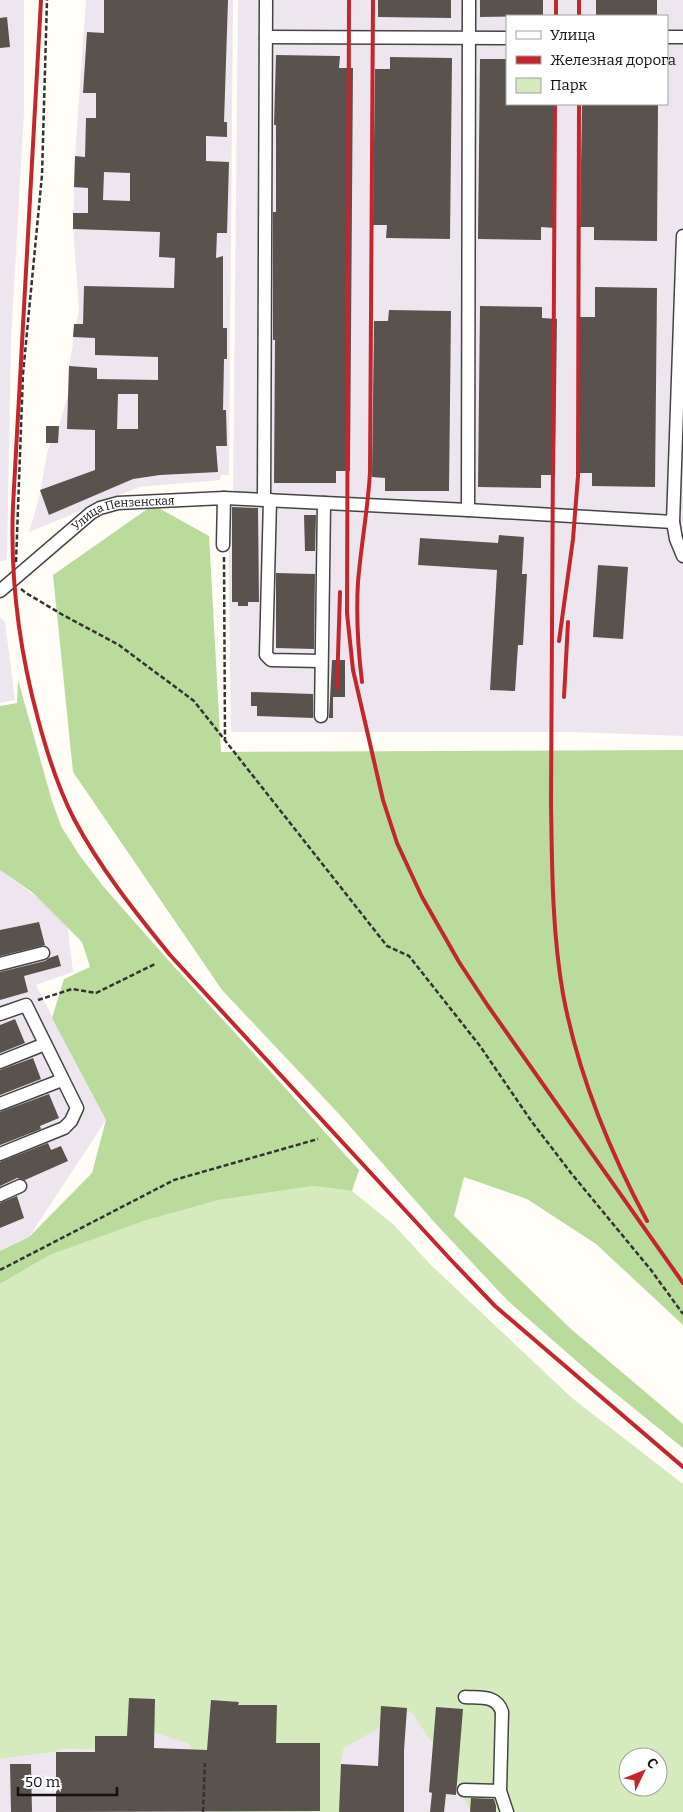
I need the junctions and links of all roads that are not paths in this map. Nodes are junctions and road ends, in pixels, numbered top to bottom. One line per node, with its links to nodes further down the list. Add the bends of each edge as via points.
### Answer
1 (266, 0): 3 (street)
2 (469, 0): 6 (street)
3 (266, 37): 6 (street); 10 (street)
4 (668, 37): 5 (street)
5 (683, 37)
6 (469, 38): 7 (street); 12 (street)
7 (506, 38)
8 (683, 236): 13 (street)
9 (224, 498): 10 (street, Улица Пензенская); 14 (street); 16 (street, Улица Пензенская, via 118,503 100,508)
10 (267, 499): 11 (street, Улица Пензенская); 17 (street, via 266,655 272,660)
11 (324, 503): 12 (street, Улица Пензенская); 17 (street)
12 (468, 510): 13 (street, Улица Пензенская)
13 (673, 522): 15 (street)
14 (223, 545)
15 (683, 556)
16 (0, 591)
17 (321, 661): 18 (street)
18 (321, 716)
19 (43, 953): 20 (street)
20 (0, 964)
21 (0, 1014): 22 (street, via 26,1005)
22 (45, 1044): 23 (street); 24 (street)
23 (0, 1062)
24 (62, 1080): 25 (street); 26 (street, via 77,1108 71,1121 64,1128)
25 (0, 1104)
26 (0, 1154)
27 (20, 1186): 28 (street)
28 (0, 1195)
29 (465, 1697): 31 (street, via 488,1698 500,1705)
30 (464, 1790): 31 (street)
31 (500, 1791): 32 (street)
32 (506, 1812)

